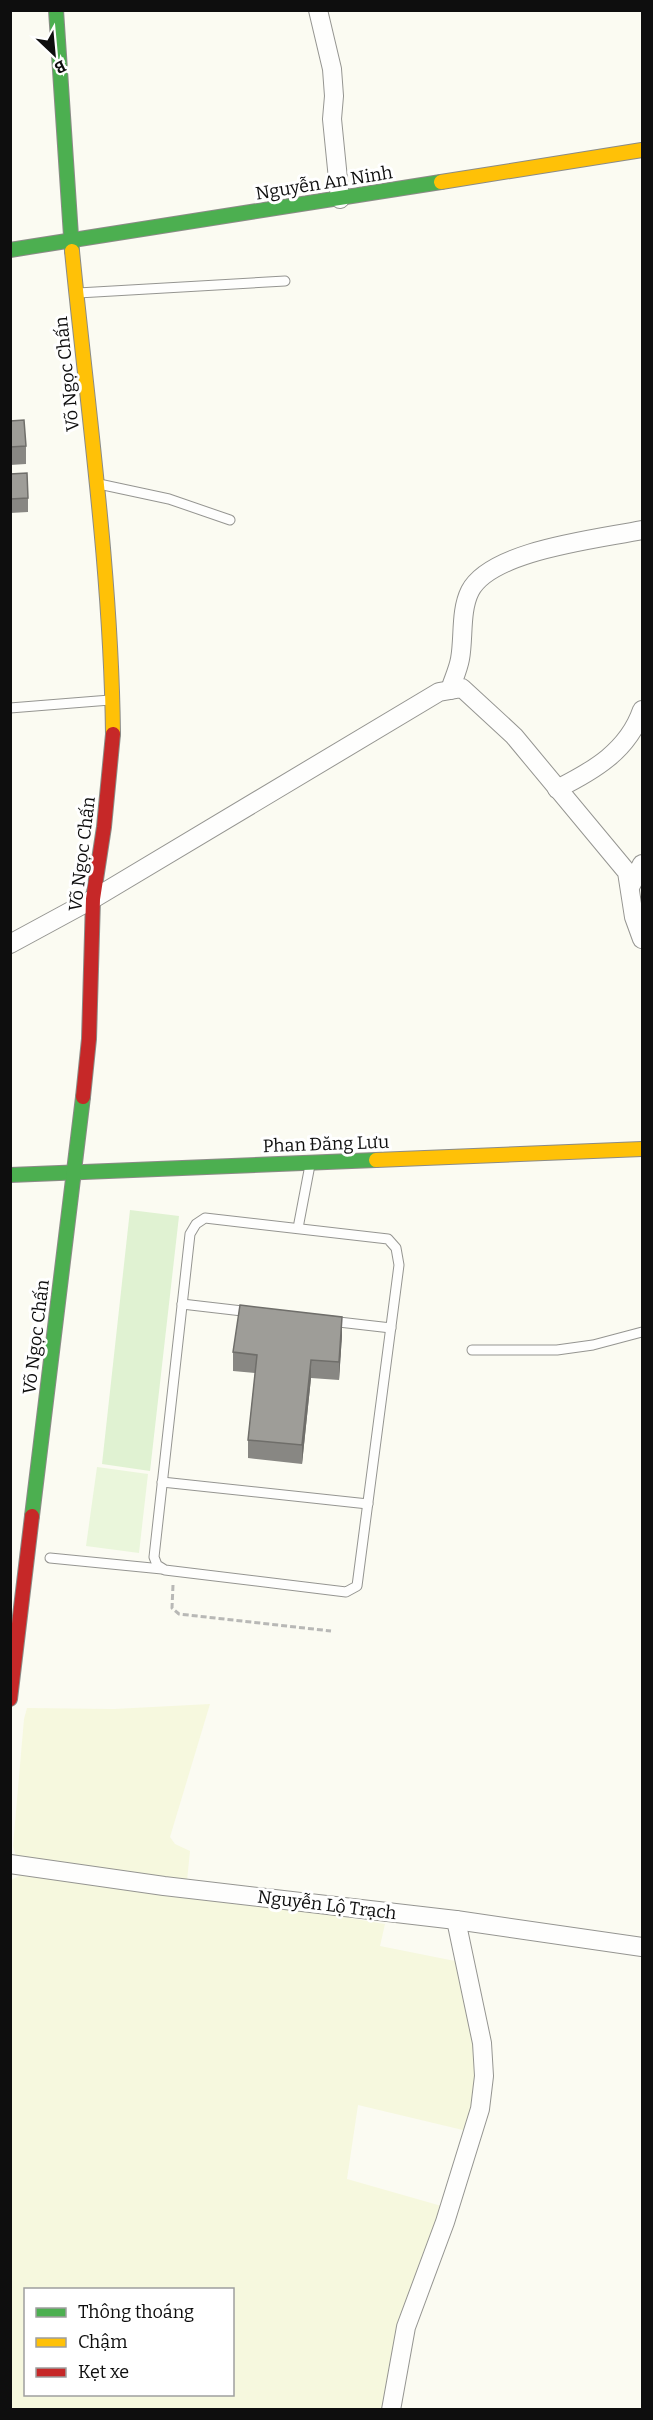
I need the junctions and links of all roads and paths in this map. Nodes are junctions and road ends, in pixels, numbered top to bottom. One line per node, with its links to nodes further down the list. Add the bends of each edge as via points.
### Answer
1 (56, 10): 5 (street, Võ Ngọc Chấn)
2 (318, 10): 4 (street, via 333,69 332,119)
3 (642, 150): 4 (street, Nguyễn An Ninh)
4 (340, 199): 5 (street, Nguyễn An Ninh)
5 (70, 242): 6 (street, Nguyễn An Ninh); 8 (street, Võ Ngọc Chấn)
6 (10, 250)
7 (285, 281): 8 (lane)
8 (76, 293): 9 (street, Võ Ngọc Chấn)
9 (98, 484): 10 (lane, via 169,499); 13 (street, Võ Ngọc Chấn)
10 (230, 520)
11 (642, 530): 12 (street, via 543,550 501,564 478,579 469,593 460,661)
12 (450, 690): 16 (street, via 462,688 514,736); 19 (street, via 439,692)
13 (111, 699): 14 (lane); 19 (street, Võ Ngọc Chấn, via 111,758)
14 (10, 708)
15 (642, 710): 16 (street, via 628,736 604,763)
16 (557, 789): 18 (street, via 627,873)
17 (642, 864): 18 (street)
18 (630, 887): 20 (street)
19 (93, 899): 21 (street); 24 (street, Võ Ngọc Chấn, via 88,1039)
20 (642, 939)
21 (10, 944)
22 (642, 1149): 23 (street, Phan Đăng Lưu)
23 (310, 1163): 24 (street, Phan Đăng Lưu); 26 (lane)
24 (75, 1172): 25 (street, Phan Đăng Lưu); 38 (street, Võ Ngọc Chấn)
25 (10, 1175)
26 (298, 1228): 27 (lane, via 205,1218 190,1234); 30 (lane, via 388,1239 396,1248 399,1265)
27 (182, 1304): 28 (lane); 33 (lane)
28 (263, 1313)
29 (321, 1320): 30 (lane)
30 (391, 1328): 34 (lane)
31 (642, 1332): 32 (lane, via 557,1350)
32 (472, 1350)
33 (162, 1482): 34 (lane); 36 (lane, via 154,1557 157,1565)
34 (368, 1504): 36 (lane, via 357,1586 346,1592)
35 (50, 1558): 36 (lane)
36 (170, 1570): 37 (path, via 172,1608 179,1614)
37 (331, 1631)
38 (10, 1700)
39 (10, 1864): 40 (street, Nguyễn Lộ Trạch)
40 (456, 1920): 41 (street, Nguyễn Lộ Trạch); 42 (street, via 482,2043 480,2109 445,2222 406,2327)
41 (642, 1947)
42 (391, 2409)

